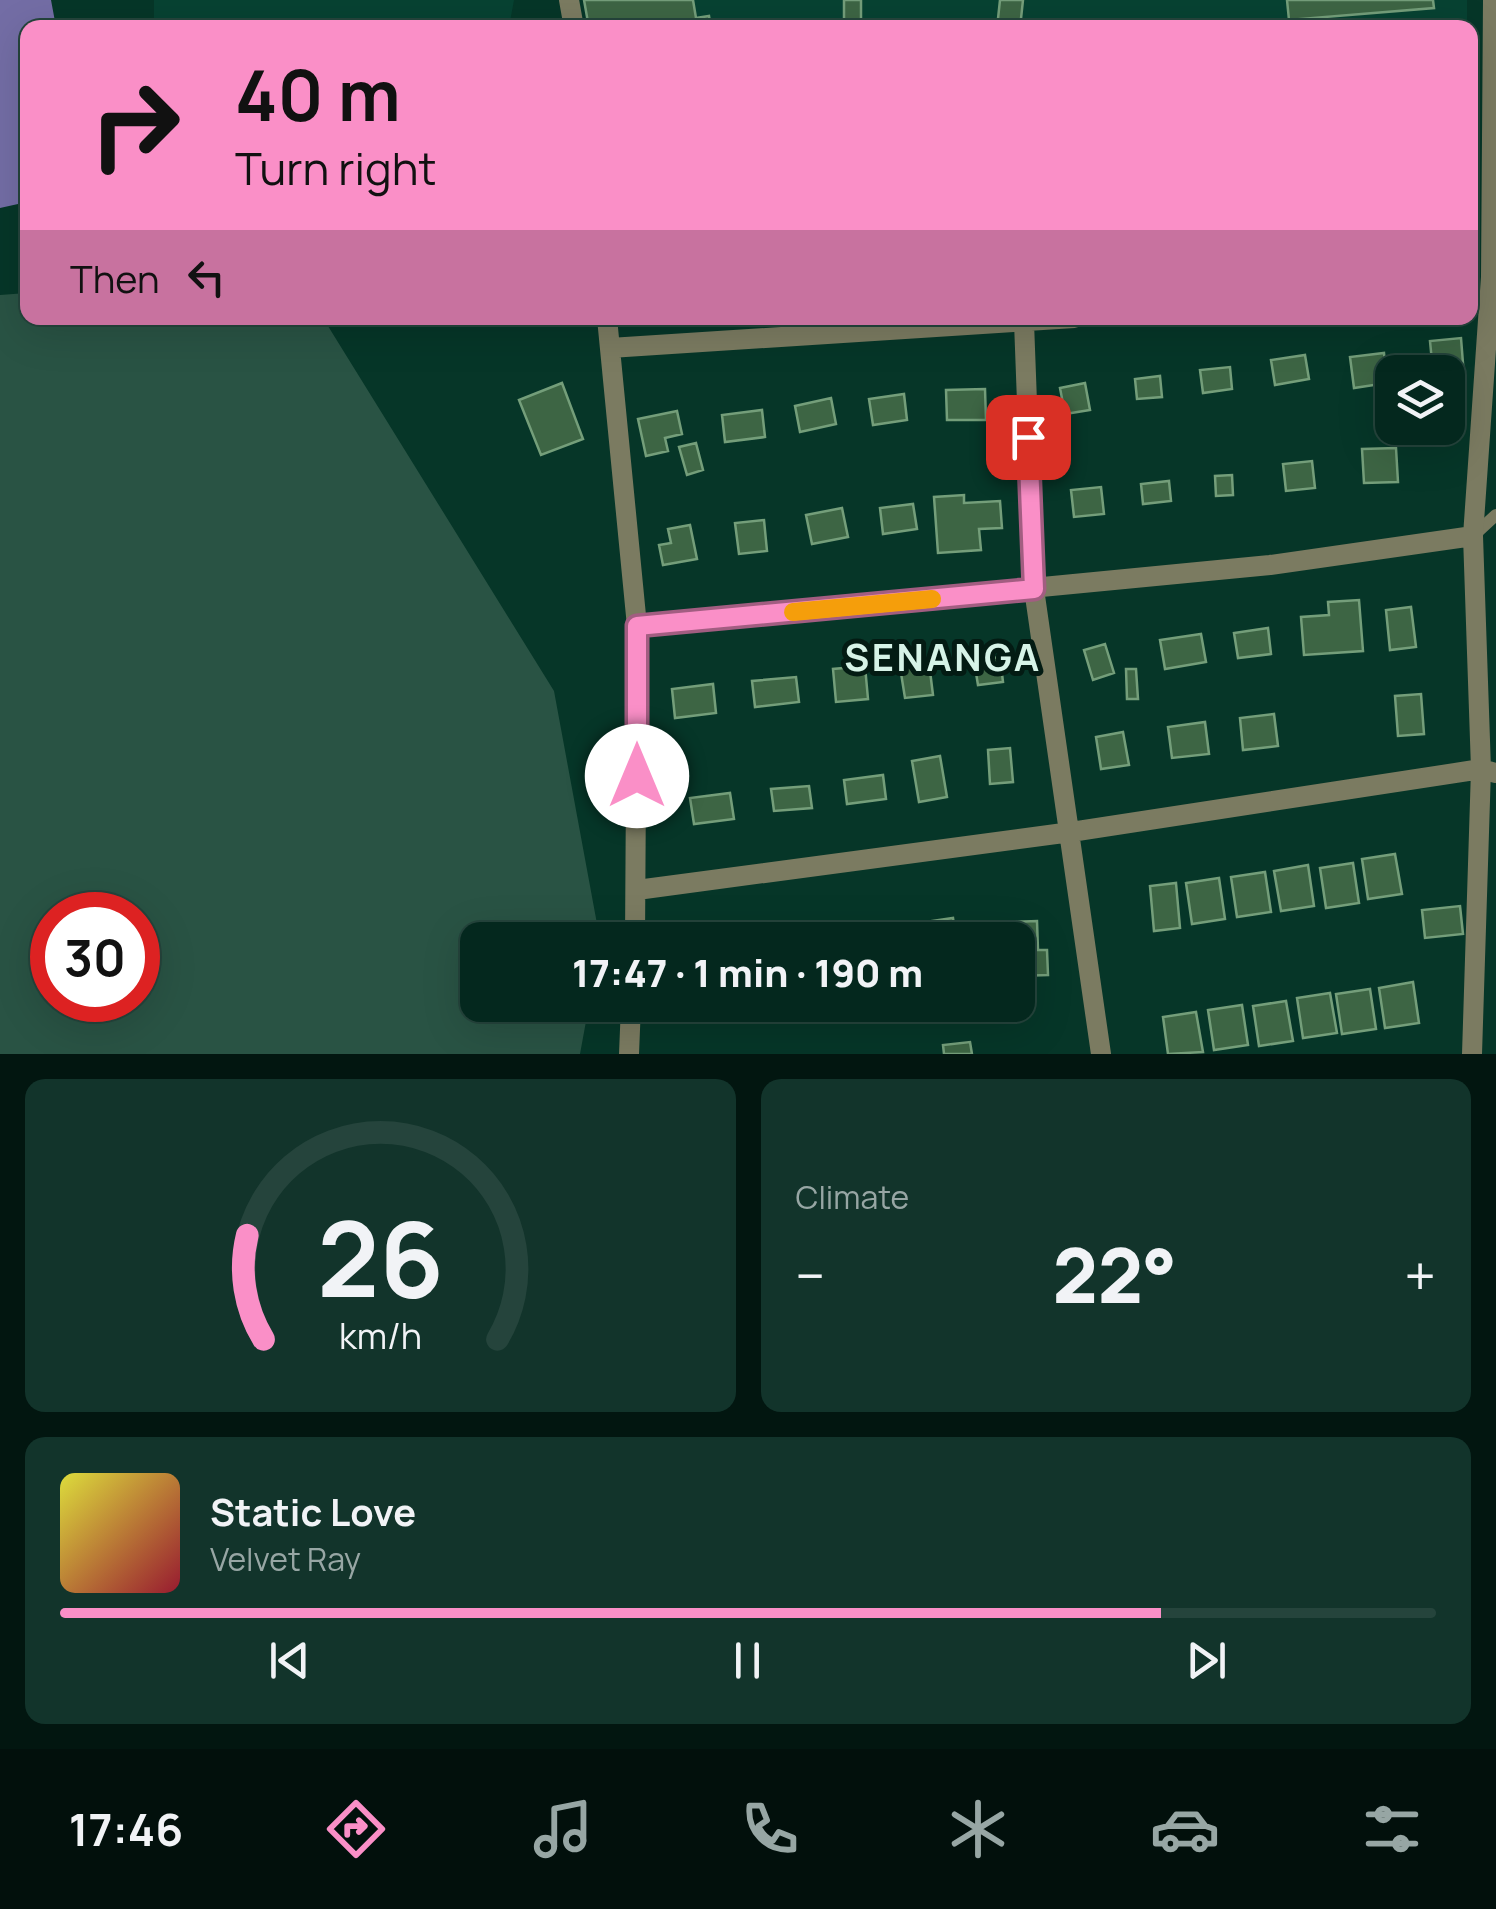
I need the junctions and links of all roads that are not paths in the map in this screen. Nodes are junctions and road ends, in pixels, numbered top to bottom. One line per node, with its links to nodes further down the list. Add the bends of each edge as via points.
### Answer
1 (1493, 0): 2 (street)
2 (1480, 278): 8 (street)
3 (608, 325): 6 (street)
4 (976, 325): 6 (street)
5 (1024, 325): 9 (street)
6 (610, 348): 10 (street)
7 (1496, 515): 8 (lane)
8 (1473, 536): 9 (street, via 1270,566); 11 (street)
9 (1034, 589): 10 (street); 12 (street)
10 (637, 626): 13 (street)
11 (1488, 771): 12 (street); 18 (street)
12 (1072, 832): 13 (street); 17 (street)
13 (638, 890): 14 (street)
14 (636, 922)
15 (631, 1022): 16 (street)
16 (629, 1054)
17 (1101, 1054)
18 (1472, 1054)

